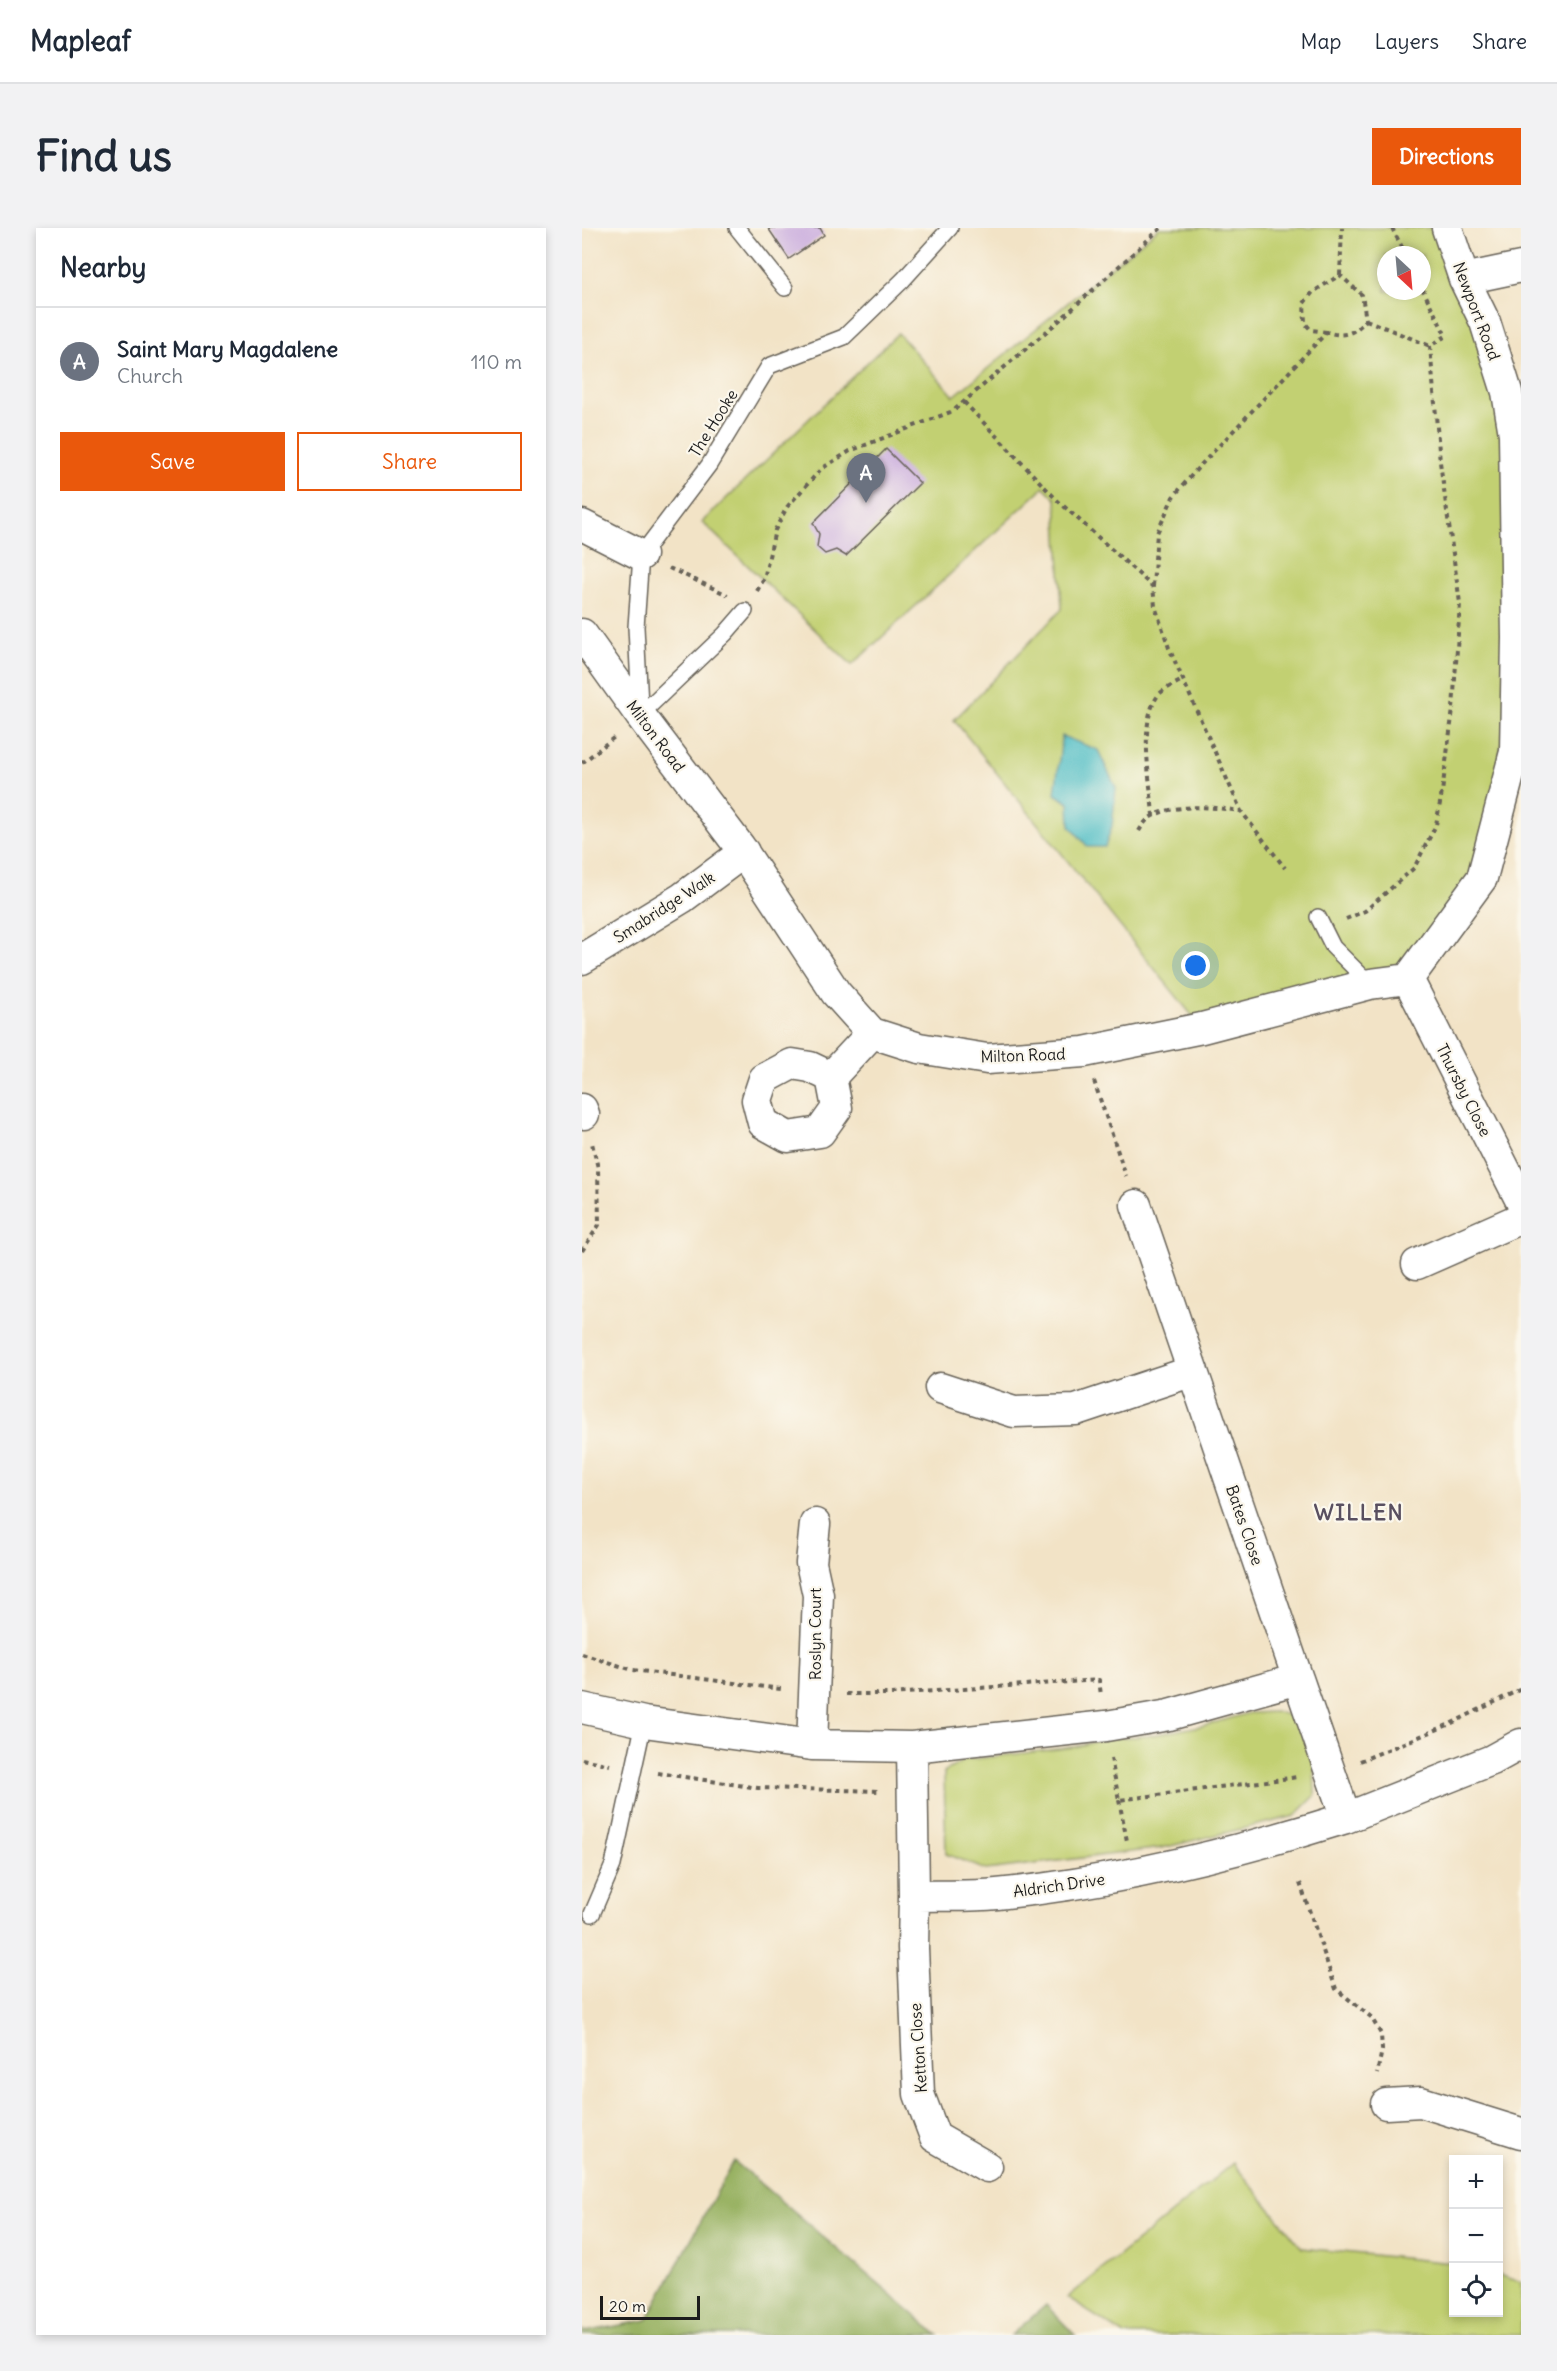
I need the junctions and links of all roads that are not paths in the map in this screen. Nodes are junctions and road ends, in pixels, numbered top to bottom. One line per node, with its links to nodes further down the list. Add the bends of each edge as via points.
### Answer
1 (737, 228): 6 (lane)
2 (950, 228): 8 (lane, The Hooke, via 844,337 769,366 709,465)
3 (1447, 228): 5 (street, Newport Road)
4 (1521, 267): 5 (street)
5 (1464, 279): 11 (street, Newport Road, via 1485,322 1507,392 1514,434)
6 (784, 288)
7 (582, 525): 8 (street)
8 (641, 555): 12 (lane, via 636,627)
9 (747, 608): 12 (lane)
10 (582, 634): 12 (street, Milton Road)
11 (1519, 639): 13 (street, Newport Road)
12 (640, 715): 14 (street, Milton Road)
13 (1518, 754): 17 (street, via 1482,878)
14 (744, 852): 16 (street, Smabridge Walk, via 682,898); 19 (street, Milton Road, via 836,993)
15 (1318, 917): 18 (lane, via 1334,946)
16 (582, 958)
17 (1407, 979): 18 (street, Milton Road); 21 (street, Thursby Close)
18 (1370, 984): 19 (street, Milton Road, via 1202,1028 1084,1052 987,1059 919,1048)
19 (872, 1033): 20 (street)
20 (831, 1077)
21 (1521, 1202)
22 (1136, 1205): 25 (street, Bates Close)
23 (1521, 1218): 24 (street)
24 (1417, 1264)
25 (1193, 1371): 26 (street, via 1076,1410 1014,1412); 28 (street, Bates Close)
26 (940, 1388)
27 (815, 1524): 32 (street, Roslyn Court, via 811,1563 818,1595)
28 (1298, 1679): 33 (street, via 1169,1714 1106,1726); 34 (street)
29 (582, 1708): 30 (street)
30 (644, 1722): 32 (street); 36 (lane, via 613,1864)
31 (1521, 1744): 34 (street, Aldrich Drive, via 1492,1760)
32 (812, 1745): 33 (street)
33 (912, 1747): 35 (street)
34 (1346, 1818): 35 (street, Aldrich Drive, via 1273,1841 1133,1875 995,1894)
35 (914, 1896): 39 (street, Ketton Close, via 919,2094 935,2138)
36 (592, 1914)
37 (1386, 2104): 38 (street, via 1421,2102)
38 (1521, 2133)
39 (987, 2167)

